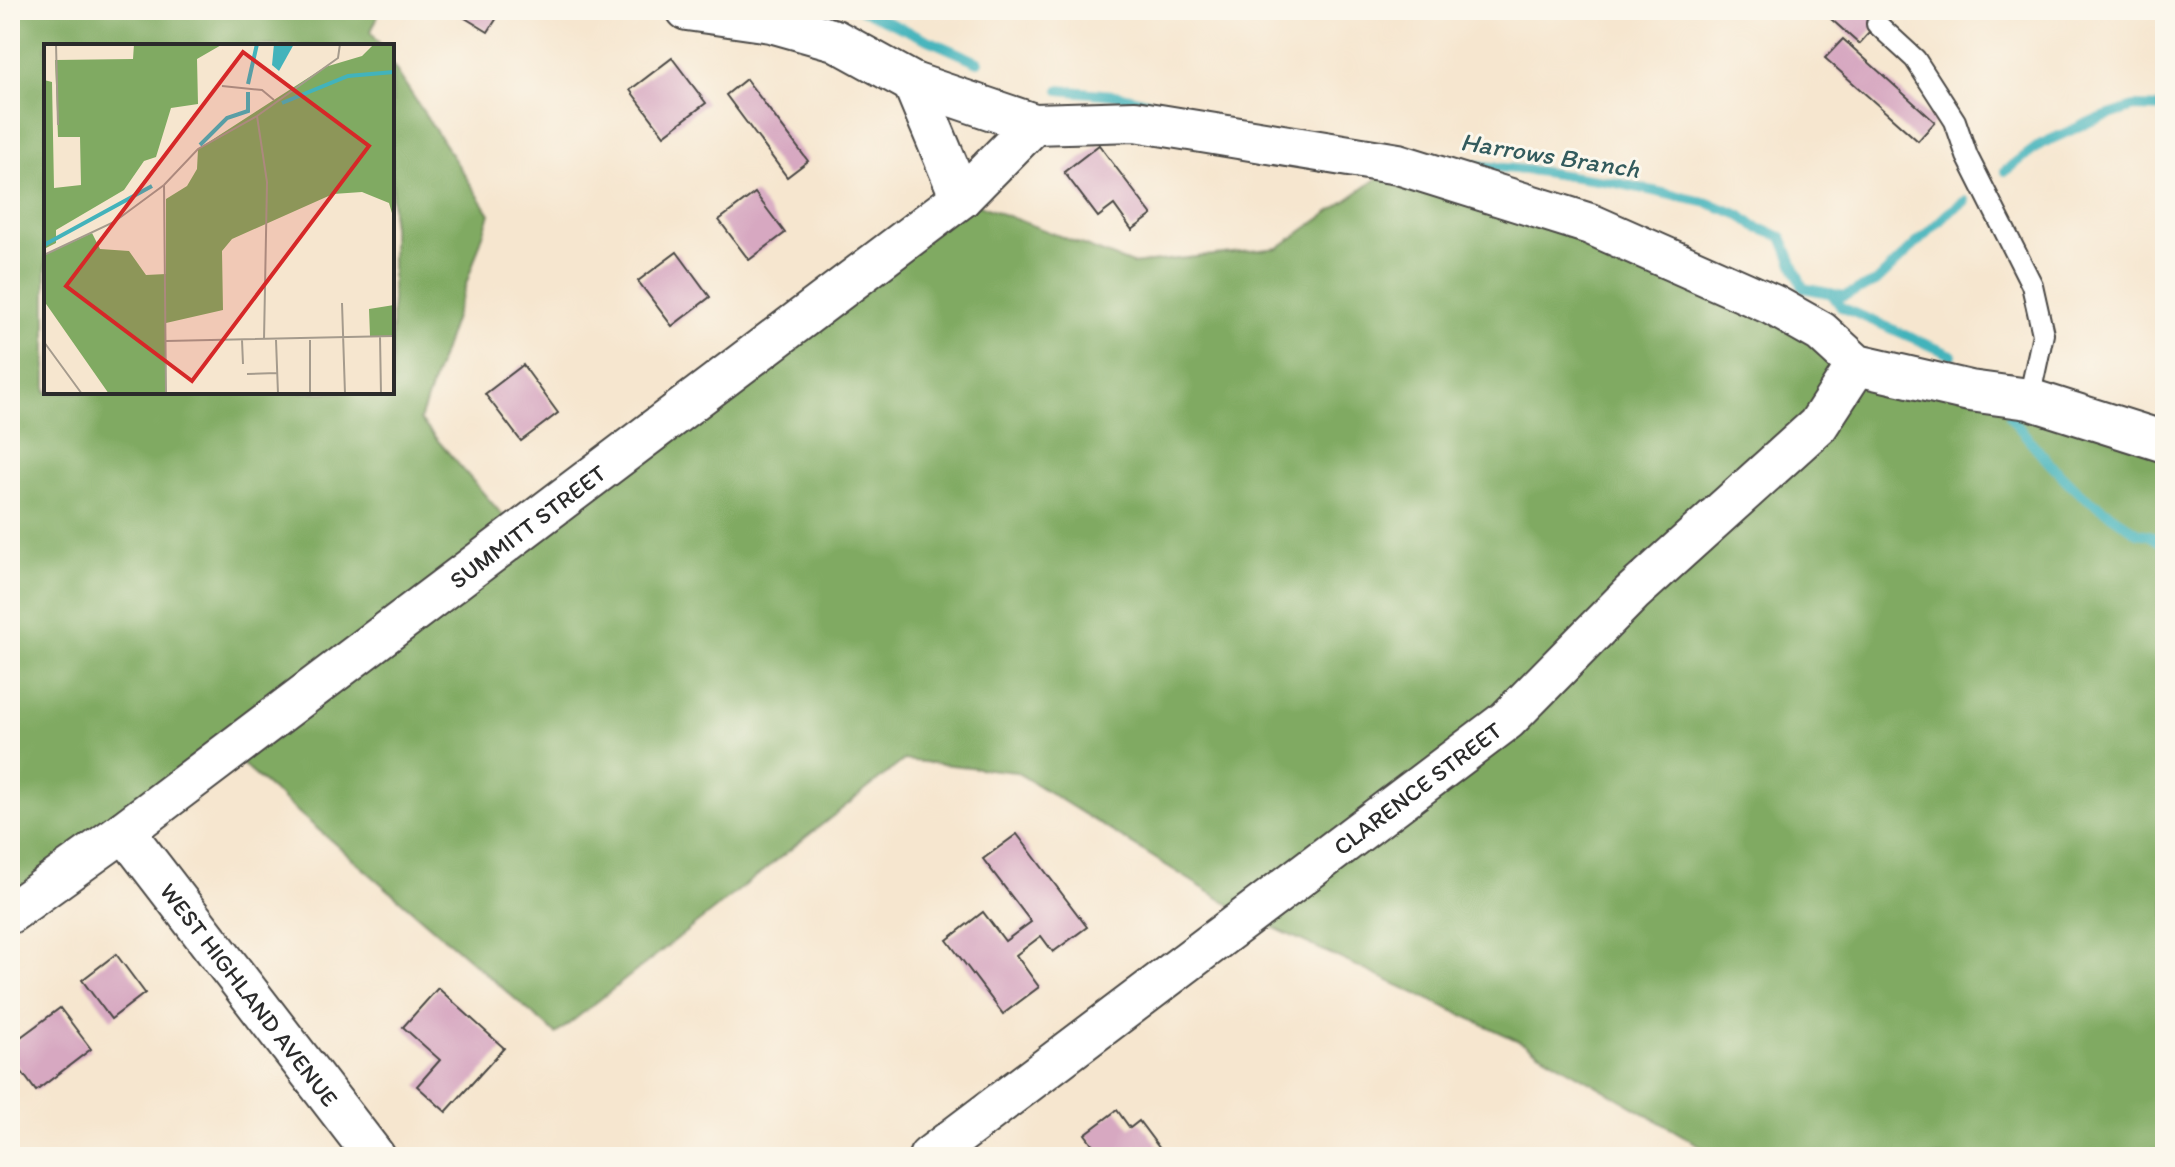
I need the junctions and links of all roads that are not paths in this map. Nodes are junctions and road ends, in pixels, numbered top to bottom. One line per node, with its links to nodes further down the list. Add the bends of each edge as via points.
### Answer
1 (687, 10): 3 (street, via 771,22 835,40)
2 (1877, 24): 7 (lane, via 1915,59 1955,121 1967,156 2032,285 2043,334)
3 (913, 83): 4 (street); 5 (street)
4 (1034, 124): 5 (street, SUMMITT STREET); 6 (street, via 1135,121 1398,164 1590,224 1773,305 1821,332)
5 (961, 198): 9 (street, SUMMITT STREET)
6 (1857, 365): 7 (street); 12 (street, CLARENCE STREET, via 1818,425 1632,593 1507,720)
7 (2029, 399): 8 (street)
8 (2165, 442)
9 (124, 831): 10 (street, SUMMITT STREET); 11 (street, WEST HIGHLAND AVENUE)
10 (10, 913)
11 (375, 1157)
12 (929, 1157)

